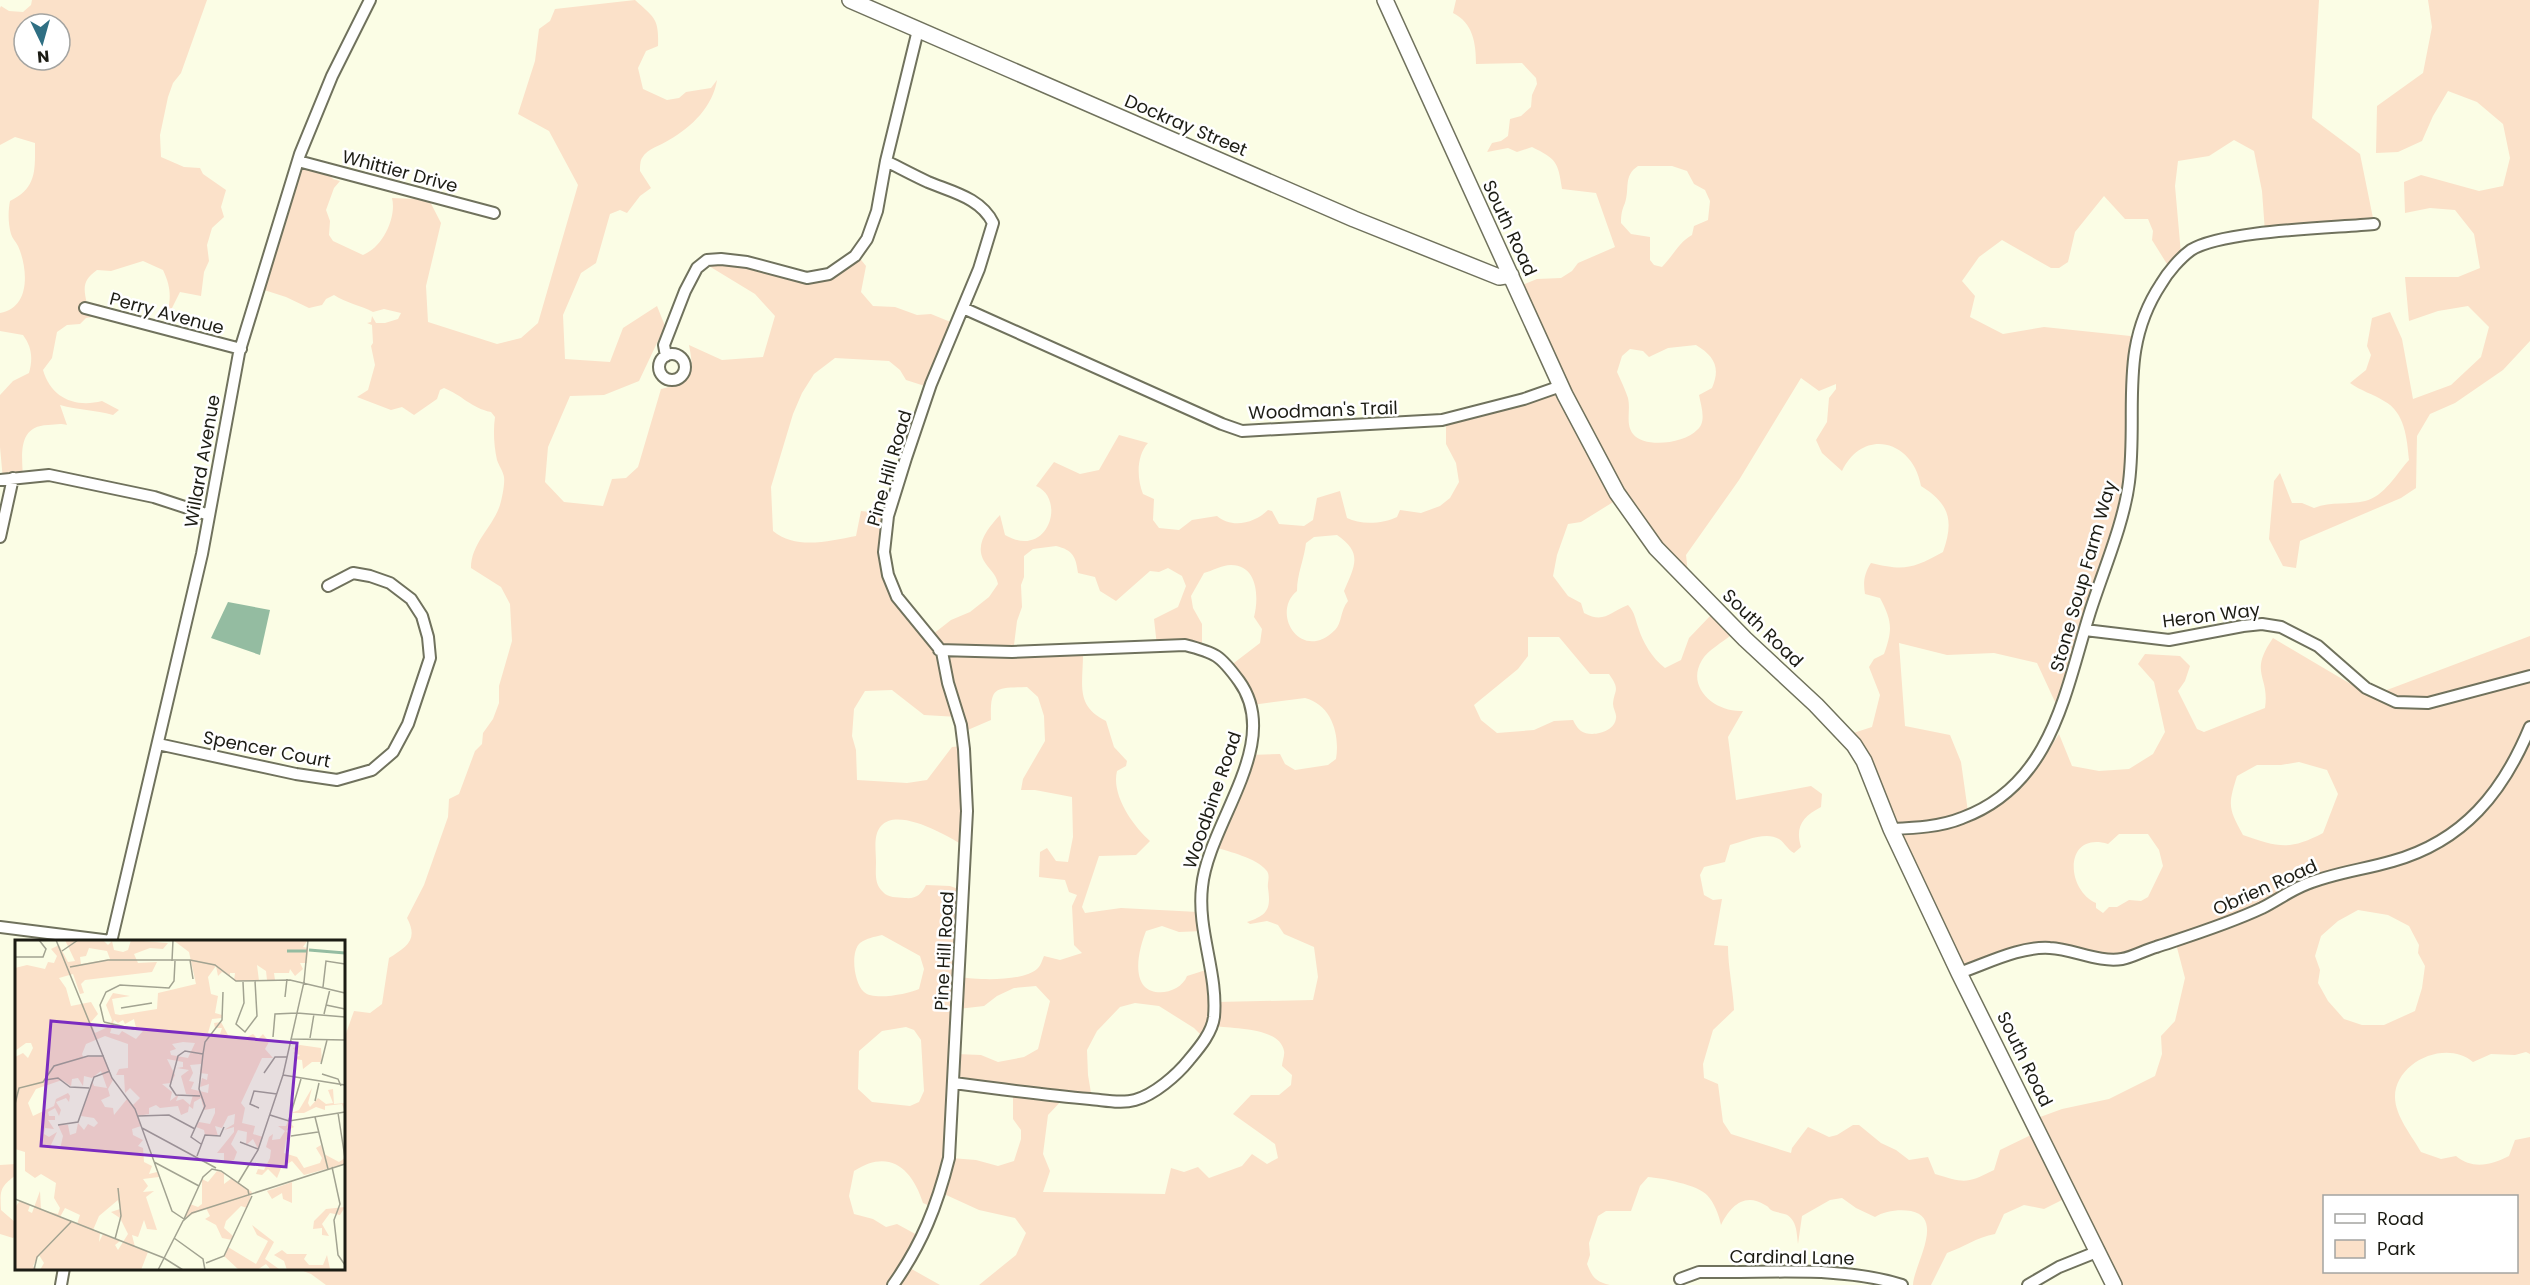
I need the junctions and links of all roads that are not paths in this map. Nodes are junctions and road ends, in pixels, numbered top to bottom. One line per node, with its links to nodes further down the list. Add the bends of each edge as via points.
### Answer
1 (370, 0): 5 (street, Willard Avenue, via 332,76)
2 (850, 0): 4 (street, Dockray Street)
3 (1385, 0): 9 (street, South Road)
4 (918, 30): 6 (street); 9 (street, Dockray Street, via 1354,219 1499,276)
5 (298, 161): 7 (street, Whittier Drive); 12 (street, Willard Avenue)
6 (886, 161): 11 (street, Pine Hill Road, via 969,198 988,212 993,223); 13 (street, via 877,211 867,239 855,256 829,274 807,278 747,262 707,260 685,291 664,345)
7 (494, 213)
8 (2374, 224): 20 (street, Stone Soup Farm Way, via 2214,241 2191,250 2168,274 2147,305 2136,338 2129,483)
9 (1511, 275): 14 (street, South Road)
10 (85, 308): 12 (street, Perry Avenue)
11 (963, 308): 14 (street, Woodman's Trail, via 1242,431 1442,420); 21 (street, Pine Hill Road, via 906,458 888,516 884,552 897,597)
12 (241, 349): 17 (street, Willard Avenue)
13 (666, 356)
14 (1561, 386): 25 (street, South Road, via 1617,493 1656,548 1854,745)
15 (13, 478): 16 (street); 17 (street, via 49,475 154,497); 18 (street)
16 (0, 480)
17 (209, 515): 24 (street, Willard Avenue)
18 (0, 537)
19 (328, 586): 24 (street, Spencer Court, via 353,573 370,576 390,583 411,599 422,616 430,658 408,724 393,752 372,770 338,780)
20 (2085, 630): 22 (street, Heron Way, via 2169,640 2243,626 2281,627 2318,646 2366,688 2396,702 2428,703); 25 (street, Stone Soup Farm Way, via 2055,721 2028,773 1986,807 1962,819)
21 (939, 650): 30 (street, Pine Hill Road, via 961,725 967,780); 30 (street, Woodbine Road, via 1012,652 1185,645 1212,651 1242,685 1251,704 1254,724 1247,759 1202,879 1202,920 1214,993 1214,1020 1197,1052 1150,1093 1135,1100 1074,1098)
22 (2530, 676)
23 (2530, 727): 29 (street, Obrien Road, via 2479,812 2459,830 2430,847 2395,861 2302,886 2227,923 2121,959 2051,948 2027,949)
24 (158, 744): 28 (street, Willard Avenue)
25 (1891, 829): 29 (street, South Road)
26 (0, 927): 27 (street)
27 (103, 940)
28 (111, 940)
29 (1959, 973): 31 (street, South Road)
30 (954, 1083): 35 (street, Pine Hill Road, via 949,1158 937,1205)
31 (2099, 1251): 37 (street); 38 (street, South Road)
32 (64, 1270): 34 (street)
33 (1680, 1279): 36 (street, Cardinal Lane, via 1699,1272 1855,1274)
34 (61, 1285)
35 (893, 1285)
36 (1902, 1285)
37 (2028, 1285)
38 (2114, 1285)

